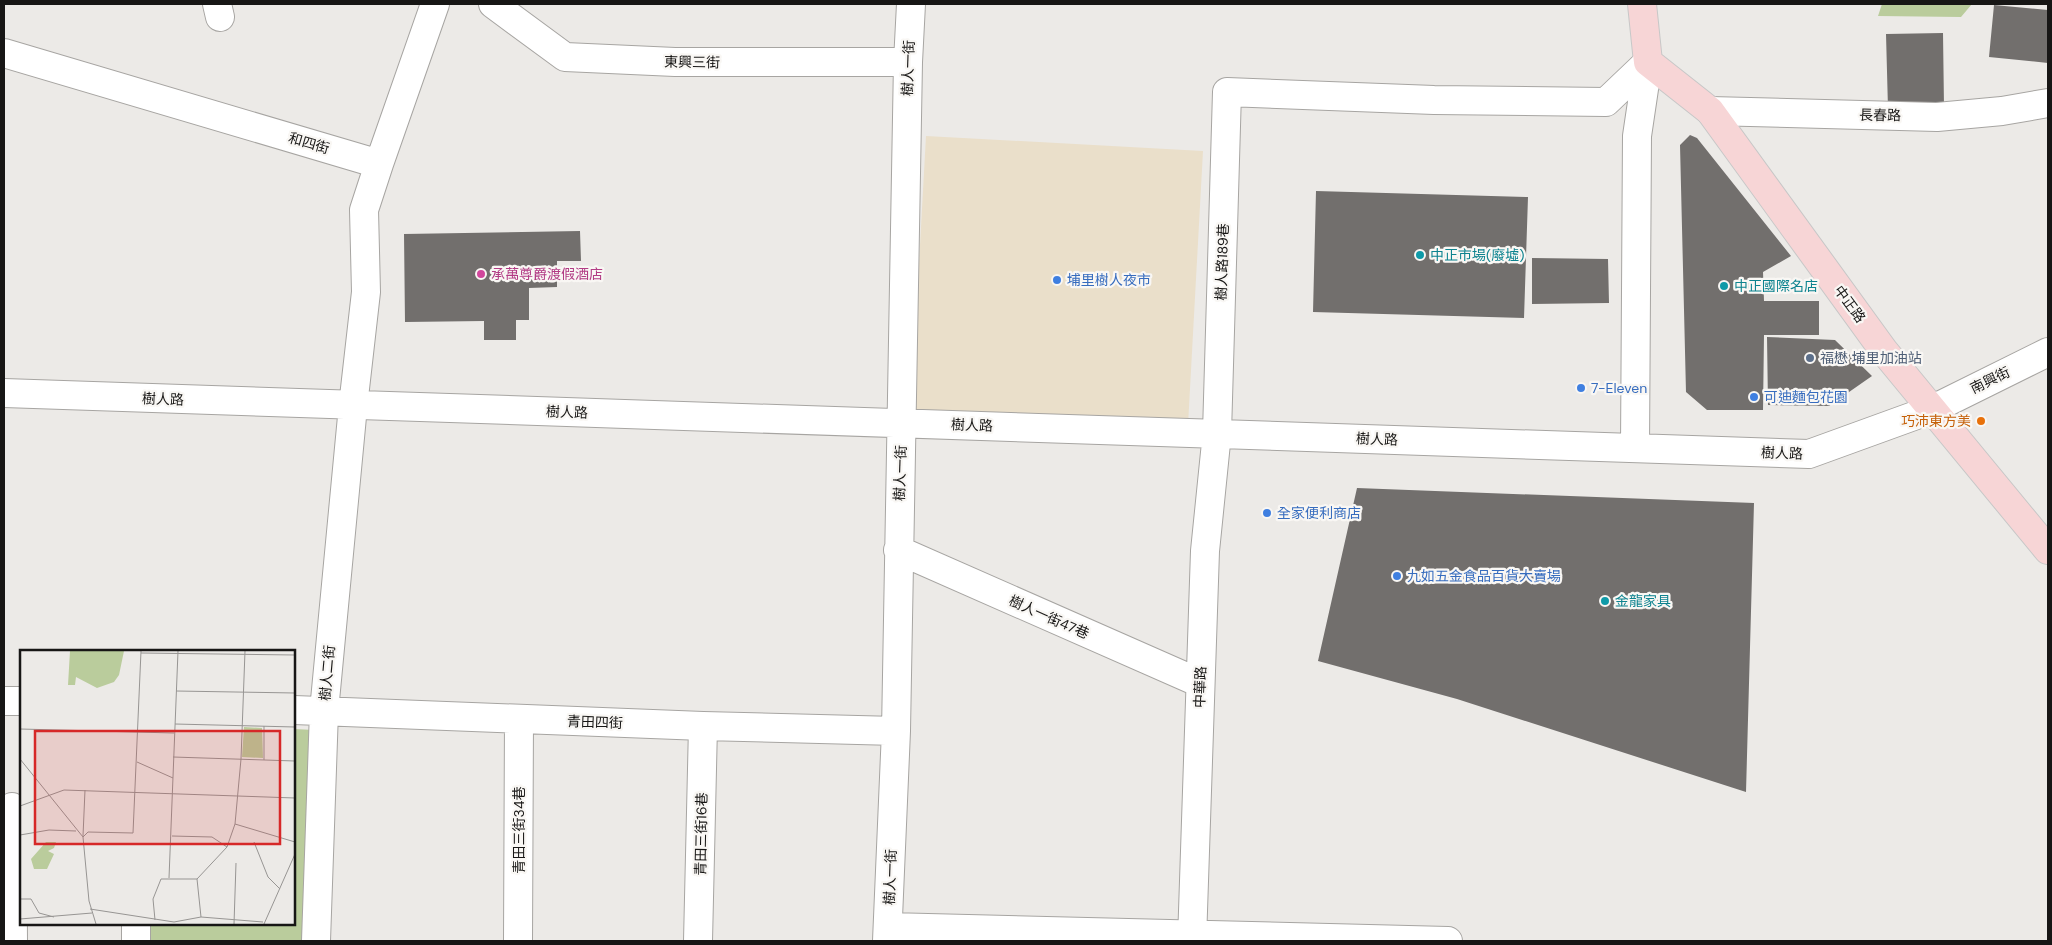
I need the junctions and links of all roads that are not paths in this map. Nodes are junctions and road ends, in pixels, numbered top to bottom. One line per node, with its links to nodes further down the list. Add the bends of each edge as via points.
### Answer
1 (435, 4): 10 (street)
2 (493, 4): 6 (street, 東興三街, via 565,58 675,62)
3 (911, 4): 6 (street, 樹人一街)
4 (1642, 4): 7 (main road)
5 (4, 53): 10 (street, 和四街)
6 (908, 62): 15 (street, 樹人一街)
7 (1648, 62): 9 (main road, 中正路); 16 (street, 樹人路189巷, via 1606,102 1434,100 1227,92); 17 (street, via 1637,136)
8 (2048, 103): 9 (street, 長春路, via 1937,117)
9 (1710, 111): 14 (main road, 中正路, via 1884,351)
10 (379, 164): 13 (street, via 364,210 366,292)
11 (2048, 352): 14 (street, 南興街)
12 (4, 393): 13 (street, 樹人路)
13 (353, 406): 15 (street, 樹人路); 24 (street, 樹人二街)
14 (1933, 409): 17 (street, 樹人路, via 1809,454); 19 (main road, 中正路)
15 (902, 423): 16 (street, 樹人路); 18 (street, 樹人一街)
16 (1217, 433): 17 (street, 樹人路); 20 (street, 中華路, via 1205,551)
17 (1635, 448)
18 (898, 550): 20 (street, 樹人一街47巷); 27 (street, 樹人一街)
19 (2048, 550)
20 (1200, 683): 32 (street, 中華路)
21 (4, 701): 22 (street)
22 (20, 702)
23 (295, 710): 24 (street, 青田四街)
24 (324, 711): 25 (street, 青田四街); 35 (street, 樹人二街)
25 (519, 719): 26 (street, 青田四街); 36 (street, 青田三街34巷)
26 (703, 726): 27 (street, 青田四街); 37 (street, 青田三街16巷)
27 (896, 732): 30 (street, 樹人一街)
28 (12, 806): 33 (street)
29 (136, 925): 34 (street)
30 (887, 934): 31 (street)
31 (1006, 936): 32 (street)
32 (1192, 938): 38 (street)
33 (14, 941)
34 (136, 941)
35 (316, 941)
36 (518, 941)
37 (698, 941)
38 (1448, 941)

